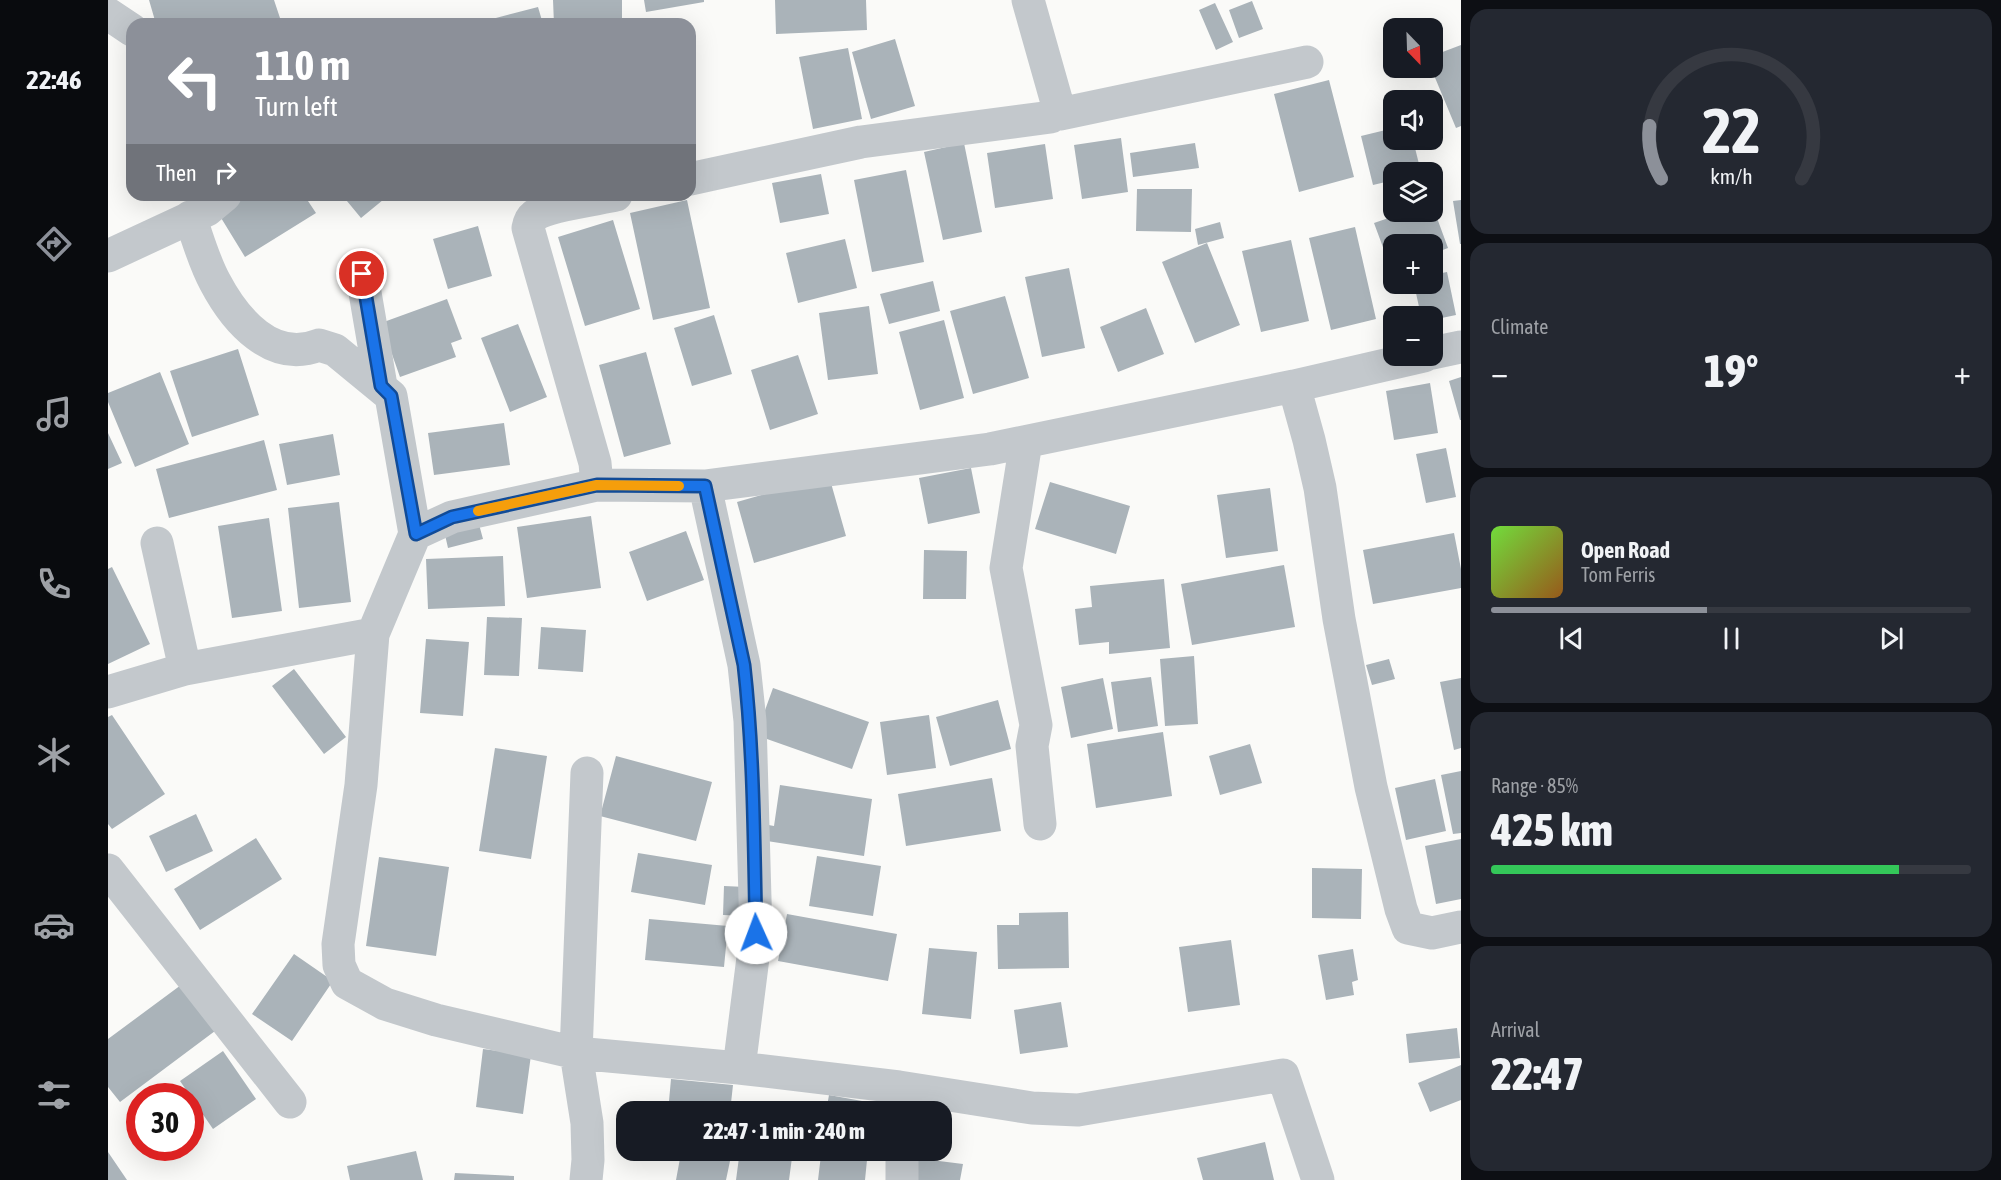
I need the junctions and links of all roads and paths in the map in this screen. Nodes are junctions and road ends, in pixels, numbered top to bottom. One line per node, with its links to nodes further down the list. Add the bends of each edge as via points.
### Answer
1 (1028, 0): 5 (street)
2 (108, 15): 3 (street)
3 (126, 26)
4 (1307, 62): 5 (street)
5 (1057, 112): 6 (street, via 1042,119 861,142)
6 (696, 178)
7 (589, 201): 17 (street, via 536,214 528,228)
8 (209, 204): 9 (street); 14 (street, via 215,282 239,320 256,336 275,345 295,350 319,345 335,350)
9 (108, 256)
10 (362, 274): 14 (street)
11 (1461, 347): 12 (street)
12 (1443, 351)
13 (1383, 365): 15 (street)
14 (381, 386): 19 (street, via 391,396)
15 (1294, 386): 16 (street); 27 (street, via 1320,488 1339,619 1369,776 1401,909 1407,928 1432,933)
16 (1026, 442): 18 (street); 25 (street, via 1006,568 1036,725 1032,746)
17 (597, 485): 18 (street); 19 (street, via 452,517)
18 (705, 486): 29 (street, via 744,665 750,721 756,933)
19 (416, 534): 21 (street)
20 (157, 543): 22 (street)
21 (373, 634): 22 (street); 28 (street, via 361,785 338,944 339,964 347,983 385,1004 436,1020)
22 (185, 669): 23 (street)
23 (108, 692)
24 (587, 773): 28 (street)
25 (1040, 824)
26 (108, 870): 31 (street)
27 (1461, 927)
28 (576, 1053): 29 (street); 33 (street, via 587,1123)
29 (740, 1068): 30 (street)
30 (900, 1099): 35 (street, via 1078,1110 1283,1075)
31 (290, 1102)
32 (902, 1161): 34 (street)
33 (586, 1180)
34 (903, 1180)
35 (1318, 1180)

